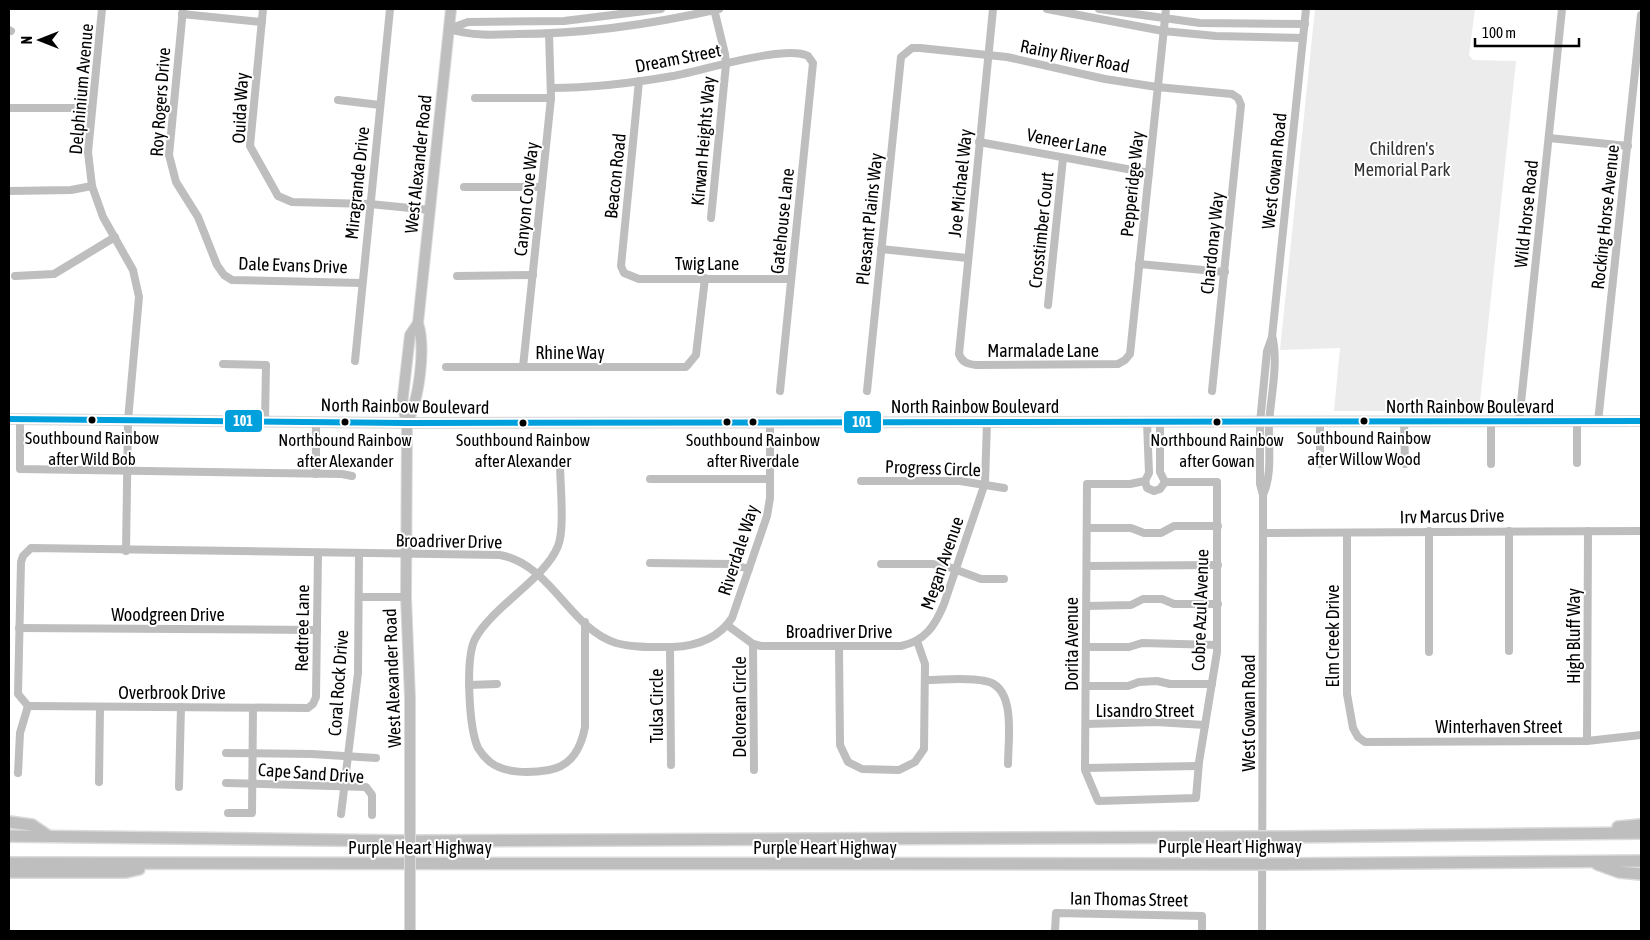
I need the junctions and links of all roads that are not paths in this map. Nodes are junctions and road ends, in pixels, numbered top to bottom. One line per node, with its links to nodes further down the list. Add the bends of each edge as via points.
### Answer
1 (102, 9): 37 (street, Delphinium Avenue)
2 (263, 9): 17 (street, Ouida Way)
3 (390, 9): 35 (street, Miragrande Drive)
4 (451, 9): 20 (main road, West Alexander Road)
5 (661, 9): 14 (street)
6 (716, 9): 19 (street); 27 (street, Kirwan Heights Way)
7 (993, 9): 25 (street, Joe Michael Way)
8 (1047, 9): 21 (street)
9 (1099, 9): 16 (street)
10 (1166, 9): 16 (street, Pepperidge Way)
11 (1306, 9): 18 (street, West Gowan Road)
12 (1562, 9): 38 (street, Wild Horse Road)
13 (183, 11): 17 (street); 56 (street, Roy Rogers Drive, via 169,156 176,182 198,217)
14 (631, 11): 19 (street); 20 (street, via 564,21 468,22)
15 (1641, 15): 40 (street, Rocking Horse Avenue)
16 (1164, 19): 18 (street, via 1240,25); 21 (street, Pepperidge Way)
17 (262, 22): 47 (street, Ouida Way, via 250,146 278,196 292,202)
18 (1305, 24): 23 (street, West Gowan Road)
19 (634, 25): 22 (street)
20 (449, 29): 22 (street, via 466,34); 48 (main road, West Alexander Road)
21 (1163, 31): 23 (street); 29 (street, Pepperidge Way)
22 (549, 34): 30 (street, Canyon Cove Way)
23 (1303, 38): 90 (street, West Gowan Road, via 1272,337 1267,351)
24 (906, 51): 25 (street, Rainy River Road, via 920,48); 51 (street, Pleasant Plains Way, via 901,57)
25 (988, 55): 29 (street, Rainy River Road); 39 (street, Joe Michael Way)
26 (808, 56): 27 (street, Dream Street, via 795,52); 61 (street, Gatehouse Lane, via 813,63)
27 (726, 64): 28 (street, Dream Street); 49 (street, Kirwan Heights Way)
28 (639, 81): 30 (street, Dream Street); 55 (street, Beacon Road, via 621,266)
29 (1157, 87): 33 (street, Rainy River Road, via 1232,94); 42 (street, Pepperidge Way)
30 (551, 88): 32 (street, Canyon Cove Way)
31 (475, 98): 32 (street)
32 (551, 98): 45 (street, Canyon Cove Way)
33 (1238, 98): 54 (street, Chardonay Way, via 1241,105)
34 (338, 100): 35 (street)
35 (380, 105): 47 (street, Miragrande Drive)
36 (9, 108): 37 (street)
37 (92, 108): 43 (street, Delphinium Avenue, via 88,152)
38 (1549, 138): 40 (street); 86 (street, Wild Horse Road)
39 (979, 142): 41 (street, Veneer Lane); 52 (street, Joe Michael Way)
40 (1628, 146): 88 (street, Rocking Horse Avenue)
41 (1063, 158): 42 (street, Veneer Lane); 63 (street, Crosstimber Court)
42 (1148, 173): 53 (street, Pepperidge Way)
43 (92, 186): 46 (street, via 71,190); 50 (street, Delphinium Avenue, via 96,202)
44 (464, 187): 45 (street)
45 (542, 187): 59 (street, Canyon Cove Way)
46 (9, 191)
47 (370, 204): 48 (street); 62 (street, Miragrande Drive)
48 (430, 210): 89 (main road, West Alexander Road, via 418,324 410,335 402,405)
49 (711, 218)
50 (114, 237): 57 (street, via 54,274); 75 (street, Delphinium Avenue, via 133,270 139,297)
51 (881, 249): 52 (street); 71 (street, Pleasant Plains Way)
52 (967, 258): 64 (street, Joe Michael Way, via 958,354)
53 (1139, 264): 54 (street); 65 (street, Pepperidge Way, via 1130,354)
54 (1224, 272): 72 (street, Chardonay Way)
55 (624, 273): 60 (street, Twig Lane, via 639,279)
56 (224, 275): 62 (street, Dale Evans Drive, via 232,280)
57 (15, 276)
58 (457, 276): 59 (street)
59 (533, 276): 69 (street, Canyon Cove Way)
60 (705, 278): 61 (street, Twig Lane); 69 (street, Rhine Way, via 696,355 686,366)
61 (792, 279): 70 (street, Gatehouse Lane)
62 (362, 283): 66 (street, Miragrande Drive)
63 (1048, 304)
64 (961, 360): 65 (street, Marmalade Lane, via 976,365 1118,364)
65 (1125, 360)
66 (355, 361)
67 (223, 364): 76 (street, via 266,365)
68 (446, 367): 69 (street, Rhine Way)
69 (523, 367)
70 (780, 390)
71 (867, 391)
72 (1212, 391)
73 (9, 419): 74 (main road, North Rainbow Boulevard)
74 (20, 419): 75 (main road, North Rainbow Boulevard); 96 (street, via 20,469)
75 (128, 420): 76 (main road, North Rainbow Boulevard); 96 (street, Delphinium Avenue)
76 (265, 421): 77 (main road, North Rainbow Boulevard)
77 (316, 421): 89 (main road, North Rainbow Boulevard); 97 (street)
78 (1641, 421): 88 (main road, North Rainbow Boulevard)
79 (770, 422): 80 (main road, North Rainbow Boulevard); 89 (main road, North Rainbow Boulevard); 100 (street, Riverdale Way)
80 (987, 422): 81 (main road, North Rainbow Boulevard); 104 (street, Megan Avenue)
81 (1146, 422): 82 (main road, North Rainbow Boulevard); 102 (street, via 1149,472)
82 (1160, 422): 90 (main road, North Rainbow Boulevard); 103 (street, via 1160,472)
83 (1320, 422): 84 (main road, North Rainbow Boulevard); 90 (main road, North Rainbow Boulevard); 93 (street)
84 (1404, 422): 85 (main road, North Rainbow Boulevard); 94 (street)
85 (1491, 422): 86 (main road, North Rainbow Boulevard); 95 (street)
86 (1519, 422): 87 (main road, North Rainbow Boulevard)
87 (1577, 422): 88 (main road, North Rainbow Boulevard); 92 (street)
88 (1598, 422)
89 (407, 423): 117 (main road, West Alexander Road)
90 (1265, 423): 113 (street, West Gowan Road, via 1260,484)
91 (560, 463): 124 (street, via 559,545)
92 (1578, 463)
93 (1320, 464)
94 (1405, 464)
95 (1491, 464)
96 (128, 471): 97 (street); 114 (street, Delphinium Avenue)
97 (316, 474): 98 (street)
98 (352, 476)
99 (650, 479): 100 (street)
100 (770, 479): 122 (street, Riverdale Way, via 767,516)
101 (861, 481): 104 (street, Progress Circle)
102 (1145, 481): 103 (street, via 1147,488 1154,491 1160,490); 107 (street, Dorita Avenue, via 1087,484)
103 (1165, 482): 106 (street, Cobre Azul Avenue, via 1218,482)
104 (985, 484): 105 (street, Progress Circle); 123 (street, Megan Avenue)
105 (1004, 488)
106 (1218, 526): 107 (street, via 1174,526 1161,533 1144,533 1131,528); 120 (street, Cobre Azul Avenue)
107 (1087, 528): 121 (street, Dorita Avenue)
108 (1429, 531): 109 (street, Irv Marcus Drive); 112 (street, Irv Marcus Drive); 141 (street)
109 (1509, 531): 110 (street, Irv Marcus Drive); 140 (street)
110 (1588, 531): 111 (street, Irv Marcus Drive); 156 (street, High Bluff Way)
111 (1641, 531)
112 (1347, 533): 113 (street, Irv Marcus Drive); 155 (street, Elm Creek Drive, via 1347,694 1353,728)
113 (1263, 534): 191 (street, West Gowan Road)
114 (126, 551): 115 (street, Broadriver Drive); 132 (street, Broadriver Drive, via 31,548 21,562)
115 (318, 553): 116 (street, Broadriver Drive); 133 (street, Redtree Lane)
116 (359, 554): 117 (street, Broadriver Drive); 126 (street, Coral Rock Drive)
117 (406, 555): 124 (street, Broadriver Drive, via 500,555 517,559); 127 (main road, West Alexander Road)
118 (650, 562): 122 (street, via 731,564)
119 (881, 564): 123 (street, via 932,564)
120 (1218, 565): 121 (street); 128 (street, Cobre Azul Avenue)
121 (1087, 566): 129 (street, Dorita Avenue)
122 (750, 569): 131 (street, Riverdale Way)
123 (956, 570): 125 (street, via 981,579); 134 (street, Megan Avenue, via 937,622)
124 (537, 573): 130 (street, Broadriver Drive); 145 (street, via 489,621 475,640 470,654)
125 (1004, 579)
126 (359, 597): 127 (street); 159 (street, Coral Rock Drive, via 358,673)
127 (406, 597): 188 (main road, West Alexander Road, bridge, via 410,699)
128 (1218, 604): 129 (street, via 1174,604 1162,599 1142,599 1131,605); 136 (street, Cobre Azul Avenue)
129 (1087, 606): 139 (street, Dorita Avenue)
130 (585, 622): 137 (street, Broadriver Drive, via 616,643); 145 (street, via 585,727 582,741 570,760 542,771 514,771 490,763 477,745)
131 (727, 625): 135 (street); 137 (street, Broadriver Drive, via 708,640 690,646)
132 (19, 628): 133 (street, Woodgreen Drive); 148 (street, via 18,694)
133 (317, 630): 147 (street, Redtree Lane, via 316,697)
134 (917, 641): 138 (street, Broadriver Drive, via 901,646); 142 (street, via 925,664)
135 (753, 644): 138 (street, Broadriver Drive); 165 (street, Delorean Circle)
136 (1217, 645): 139 (street, via 1142,643 1129,647); 144 (street, Cobre Azul Avenue)
137 (670, 647): 162 (street, Tulsa Circle)
138 (839, 647): 142 (street, via 840,745 848,762 862,769 899,770 915,762 924,749)
139 (1086, 647): 146 (street, Dorita Avenue)
140 (1509, 651)
141 (1429, 652)
142 (926, 680): 161 (street, via 984,680 997,687 1007,701)
143 (497, 684): 145 (street)
144 (1212, 684): 146 (street, via 1157,681 1128,686); 153 (street, Cobre Azul Avenue)
145 (470, 685)
146 (1086, 686): 152 (street, Dorita Avenue)
147 (313, 704): 151 (street, Overbrook Drive, via 304,708)
148 (28, 706): 149 (street, Overbrook Drive); 166 (street, via 20,733)
149 (100, 707): 150 (street, Overbrook Drive); 167 (street)
150 (181, 707): 151 (street, Overbrook Drive); 170 (street)
151 (253, 708): 157 (street)
152 (1086, 724): 153 (street, Lisandro Street, via 1165,722); 164 (street, Dorita Avenue)
153 (1205, 725): 163 (street, Cobre Azul Avenue)
154 (1641, 735): 156 (street, Winterhaven Street)
155 (1358, 737): 156 (street, Winterhaven Street, via 1365,742)
156 (1587, 741)
157 (254, 753): 158 (street); 159 (street); 169 (street)
158 (226, 754)
159 (347, 756): 160 (street); 171 (street, Coral Rock Drive)
160 (376, 758)
161 (1008, 764)
162 (671, 765)
163 (1198, 766): 164 (street); 172 (street, Cobre Azul Avenue, via 1196,798)
164 (1086, 768): 172 (street, Dorita Avenue)
165 (754, 770)
166 (18, 773)
167 (99, 782)
168 (226, 783): 169 (street, Cape Sand Drive)
169 (253, 784): 171 (street, Cape Sand Drive); 173 (street, via 252,812)
170 (179, 787)
171 (343, 787): 174 (street, Coral Rock Drive); 175 (street, Cape Sand Drive, via 366,787 370,790)
172 (1098, 801)
173 (228, 813)
174 (341, 814)
175 (372, 814)
176 (9, 822): 181 (highway, via 32,825)
177 (1641, 824): 179 (highway)
178 (1641, 833): 179 (highway, Purple Heart Highway)
179 (1525, 834): 181 (highway, Purple Heart Highway, bridge, via 411,841)
180 (9, 836): 181 (highway, Purple Heart Highway)
181 (48, 836)
182 (1589, 861): 183 (highway, Purple Heart Highway); 185 (highway, Purple Heart Highway, bridge); 187 (highway, via 1619,872)
183 (1641, 861)
184 (9, 863): 185 (highway, Purple Heart Highway)
185 (155, 864): 186 (highway, via 126,872)
186 (9, 872)
187 (1641, 874)
188 (410, 931)
189 (1055, 931): 190 (street, Ian Thomas Street, via 1056,913 1202,916)
190 (1202, 931)
191 (1262, 931)

